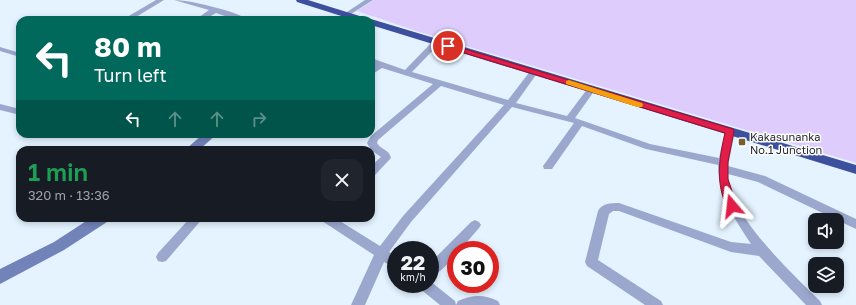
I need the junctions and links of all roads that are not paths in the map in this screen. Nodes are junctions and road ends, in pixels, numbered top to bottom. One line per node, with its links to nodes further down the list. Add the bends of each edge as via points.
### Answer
1 (161, 0): 6 (street)
2 (177, 0): 5 (street)
3 (300, 0): 9 (highway)
4 (370, 0): 10 (street)
5 (215, 10): 7 (street); 8 (street)
6 (133, 16)
7 (205, 16)
8 (232, 16)
9 (347, 16)
10 (351, 16)
11 (375, 23): 12 (highway)
12 (436, 43): 18 (street); 19 (highway)
13 (0, 49): 14 (street)
14 (16, 54)
15 (375, 62): 16 (street)
16 (381, 64): 17 (street); 18 (street)
17 (375, 69)
18 (407, 72): 20 (street)
19 (534, 72): 21 (highway); 22 (street)
20 (439, 83): 22 (street); 28 (street)
21 (591, 90): 25 (street); 27 (highway)
22 (510, 104): 25 (street); 42 (street, via 407,219)
23 (0, 107): 24 (street)
24 (16, 111)
25 (569, 120): 26 (street)
26 (580, 122): 32 (street); 33 (street, via 635,143)
27 (730, 131): 33 (street); 35 (highway)
28 (375, 137)
29 (206, 138): 30 (street)
30 (196, 146)
31 (375, 148): 34 (street, via 385,154 386,158)
32 (548, 166)
33 (723, 166): 39 (street, via 761,179); 41 (street, via 732,206)
34 (375, 168)
35 (856, 170)
36 (96, 222): 46 (street, via 59,246)
37 (193, 222): 43 (street)
38 (332, 222): 42 (street)
39 (856, 224)
40 (475, 225): 45 (street)
41 (762, 252): 52 (street, via 731,247 611,206 604,211 591,262); 53 (street)
42 (381, 254): 44 (street); 48 (street)
43 (162, 257)
44 (387, 258)
45 (439, 264)
46 (0, 277)
47 (435, 293): 49 (street)
48 (358, 305)
49 (450, 305)
50 (463, 305): 51 (street, via 477,300)
51 (493, 305)
52 (656, 305)
53 (815, 305)

